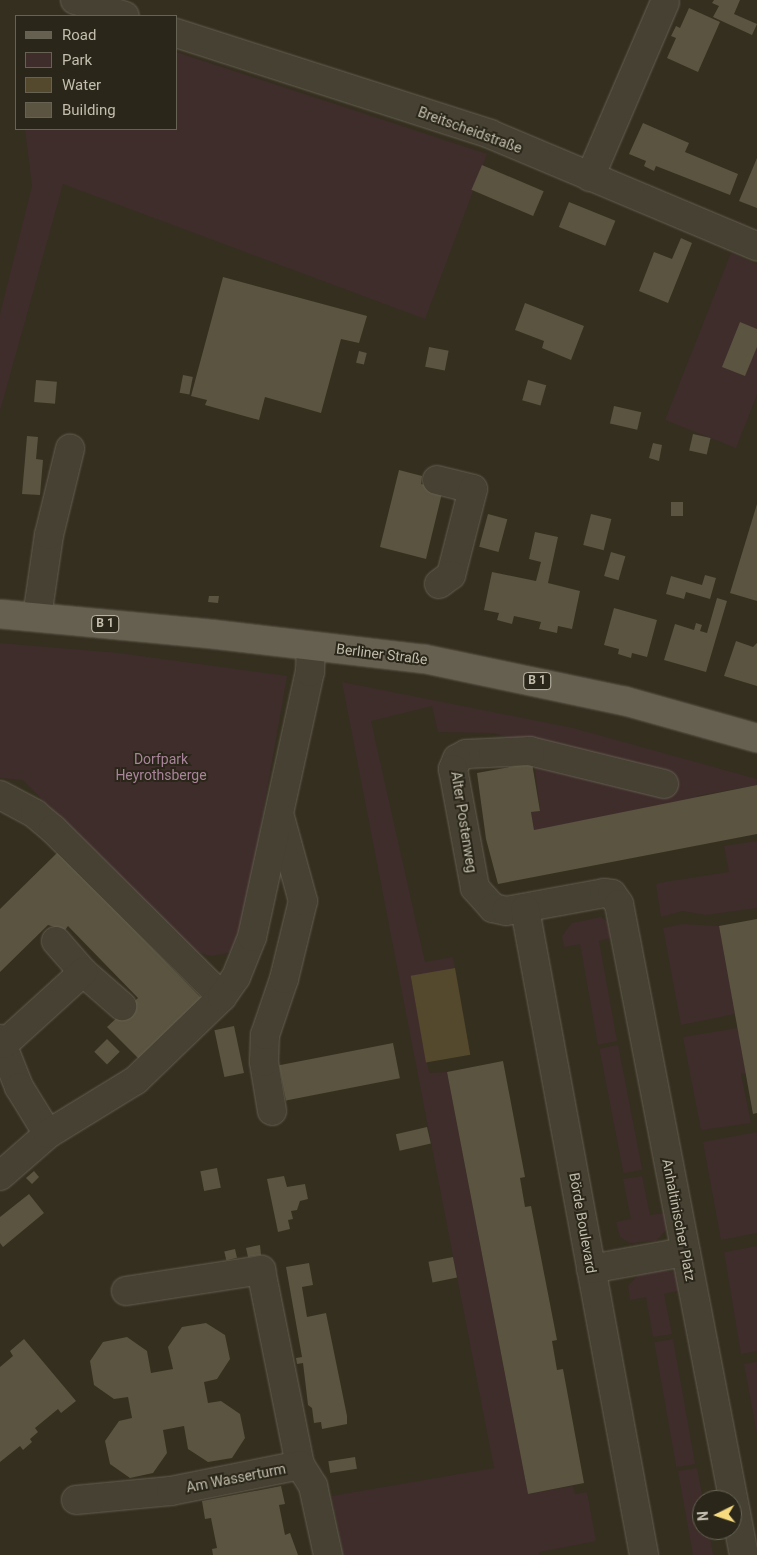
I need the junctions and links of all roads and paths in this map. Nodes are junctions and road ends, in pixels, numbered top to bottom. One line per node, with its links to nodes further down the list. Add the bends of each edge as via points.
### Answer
1 (75, 0): 3 (street)
2 (665, 2): 5 (street)
3 (122, 15)
4 (178, 34): 5 (street, Breitscheidstraße, via 490,134)
5 (590, 177): 6 (street, Breitscheidstraße)
6 (757, 246)
7 (70, 448): 11 (street, via 49,535)
8 (436, 480): 9 (street, via 473,489 451,575)
9 (439, 584)
10 (0, 614): 11 (main road, Berliner Straße / B 1)
11 (37, 617): 12 (main road, Berliner Straße / B 1)
12 (312, 646): 13 (main road, Berliner Straße / B 1, via 425,659 501,673 675,713); 16 (street, via 310,672)
13 (757, 738)
14 (664, 784): 17 (street, Alter Postenweg, via 530,751 477,752 457,759 453,768 454,778 475,888 493,908 506,912)
15 (0, 795): 20 (street, via 35,814 53,829)
16 (279, 813): 20 (street, via 252,937 243,964); 24 (street, via 303,901 264,1042)
17 (525, 909): 27 (street, Anhaltinischer Platz, via 604,894 612,894 619,904); 28 (street, Börde Boulevard)
18 (56, 941): 19 (street)
19 (83, 972): 21 (street); 22 (street)
20 (222, 998): 25 (street, via 136,1080)
21 (122, 1006)
22 (2, 1041): 23 (street)
23 (10, 1084): 25 (street)
24 (272, 1111)
25 (48, 1134): 26 (street)
26 (0, 1176)
27 (685, 1252): 28 (street); 34 (street, Anhaltinischer Platz)
28 (591, 1269): 32 (street, Börde Boulevard)
29 (126, 1291): 30 (street, via 261,1270)
30 (300, 1466): 31 (street, Am Wasserturm, via 171,1491); 33 (street, Am Wasserturm, via 313,1486)
31 (76, 1500)
32 (642, 1546)
33 (328, 1555)
34 (744, 1555)

